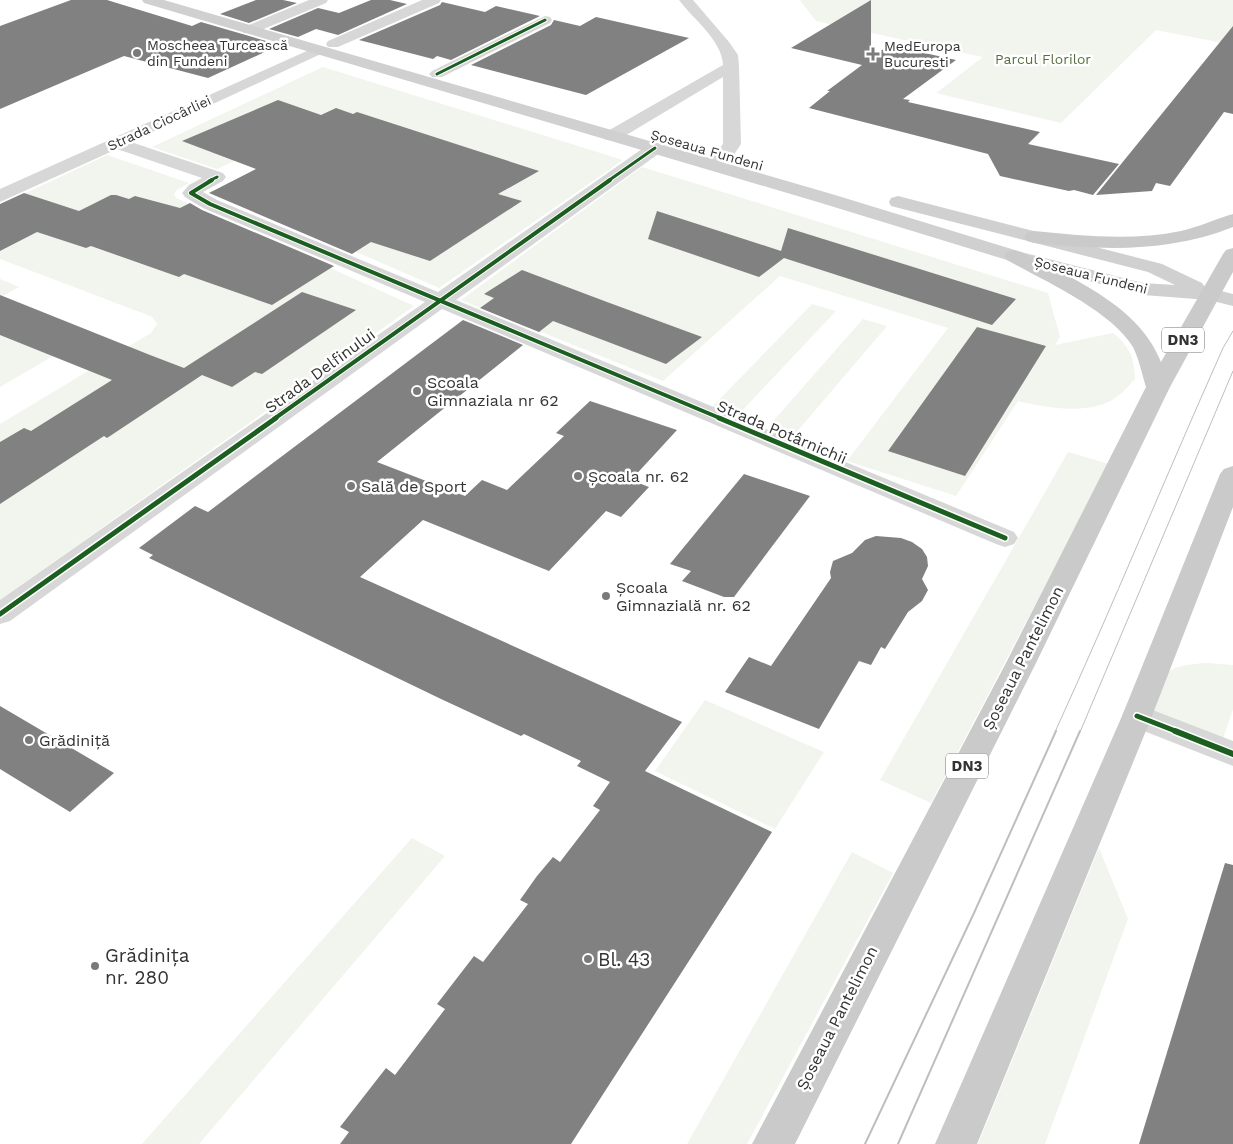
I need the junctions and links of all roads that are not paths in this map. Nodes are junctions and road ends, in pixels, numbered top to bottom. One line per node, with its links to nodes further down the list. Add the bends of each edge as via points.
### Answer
1 (149, 0): 7 (main road, Șoseaua Fundeni)
2 (182, 0): 7 (main road, Șoseaua Fundeni)
3 (320, 0): 7 (street)
4 (434, 0): 8 (street, Strada Ciocârliei)
5 (686, 0): 9 (street, via 722,42 730,55)
6 (545, 20): 10 (street)
7 (256, 27): 8 (main road, Șoseaua Fundeni)
8 (325, 47): 10 (main road, Șoseaua Fundeni); 11 (main road, Șoseaua Fundeni); 12 (street, Strada Ciocârliei)
9 (731, 66): 11 (street); 14 (street, via 732,144)
10 (437, 74): 11 (main road, Șoseaua Fundeni)
11 (620, 131): 13 (main road, Șoseaua Fundeni); 14 (main road, Șoseaua Fundeni)
12 (117, 143): 15 (street, Strada Ciocârliei); 22 (street, Strada Potârnichii, via 217,178 195,189 191,193 195,197)
13 (655, 148): 14 (main road, Șoseaua Fundeni); 22 (street, Strada Delfinului)
14 (718, 159): 17 (main road, Șoseaua Fundeni); 19 (main road, Șoseaua Fundeni)
15 (0, 196)
16 (1233, 220): 17 (main road, via 1171,240 1107,243)
17 (1034, 236): 20 (main road, Șoseaua Fundeni, via 1155,268)
18 (1233, 254): 20 (main road, Șoseaua Pantelimon / DN3)
19 (1014, 256): 20 (main road, Șoseaua Fundeni, via 1143,289); 23 (main road, via 1060,281 1124,323 1141,343)
20 (1210, 294): 21 (main road); 23 (main road, Șoseaua Pantelimon / DN3)
21 (1233, 300)
22 (439, 302): 25 (street, Strada Potârnichii); 26 (street, Strada Delfinului)
23 (1158, 387): 29 (main road, Șoseaua Pantelimon / DN3, via 1021,663)
24 (1233, 474): 27 (main road)
25 (1004, 538)
26 (0, 614)
27 (1136, 716): 28 (street); 30 (main road)
28 (1233, 754)
29 (773, 1144)
30 (956, 1144)

